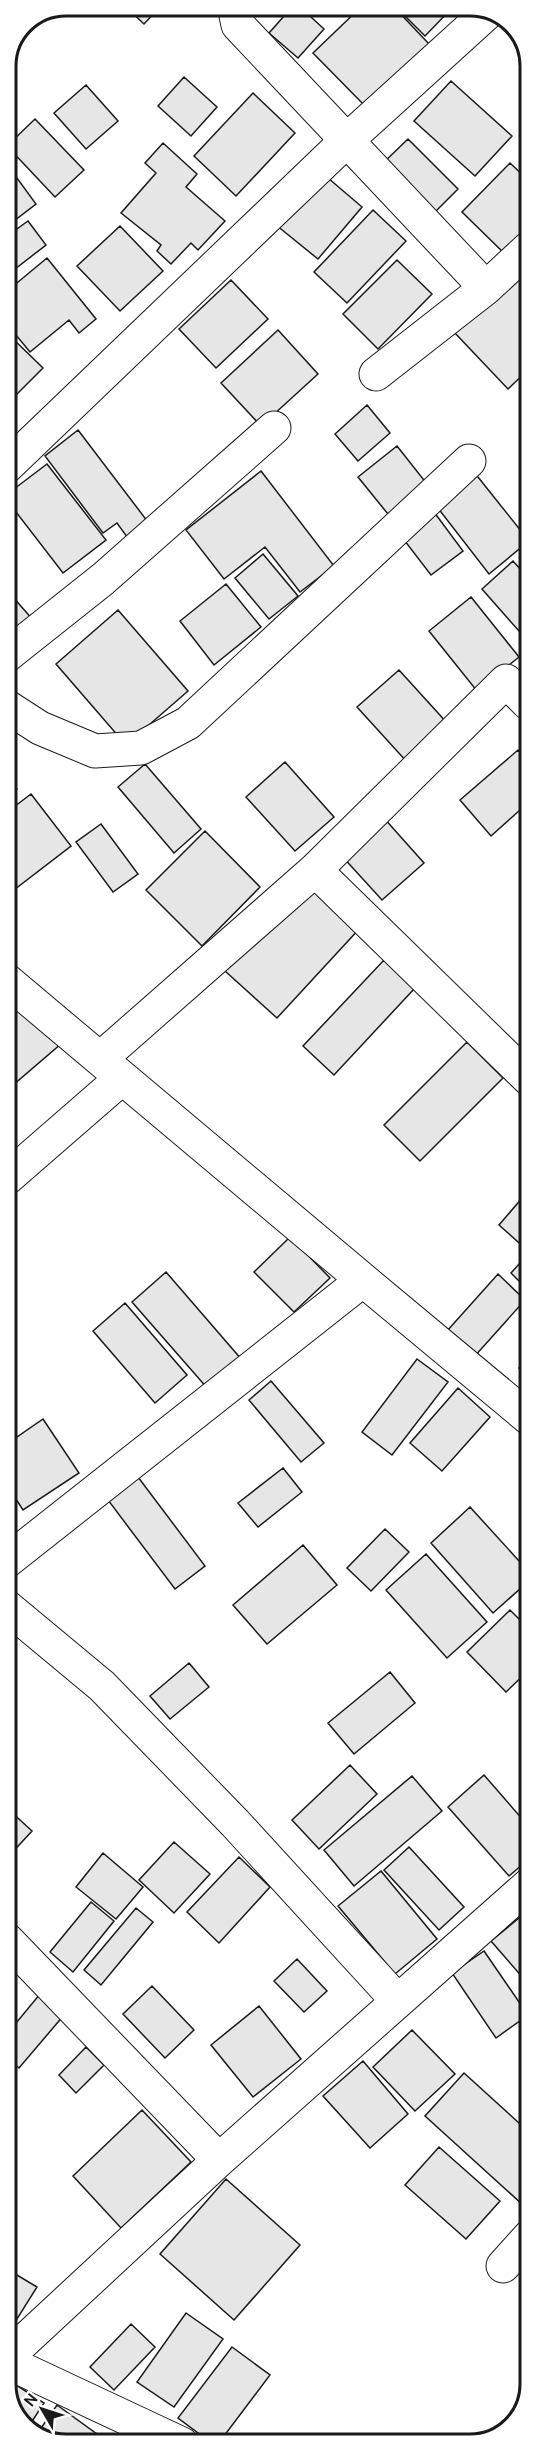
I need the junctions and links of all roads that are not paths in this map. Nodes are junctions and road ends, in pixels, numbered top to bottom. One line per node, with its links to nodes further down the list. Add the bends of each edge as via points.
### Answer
1 (236, 16): 3 (street, via 238,25)
2 (482, 18): 3 (street)
3 (345, 142): 5 (street); 8 (street)
4 (519, 257): 5 (street)
5 (486, 288): 6 (street)
6 (376, 374)
7 (274, 428): 10 (street, via 103,579)
8 (16, 457)
9 (469, 461): 12 (street, via 188,723 141,748 95,751 40,728)
10 (16, 648)
11 (519, 694): 13 (street, via 506,681)
12 (16, 712)
13 (315, 870): 15 (street); 16 (street)
14 (16, 988): 15 (street)
15 (111, 1068): 17 (street); 18 (street)
16 (519, 1069)
17 (16, 1168)
18 (363, 1280): 19 (street); 20 (street)
19 (519, 1410)
20 (16, 1554)
21 (16, 1614): 24 (street, via 102,1686 235,1823)
22 (519, 1894): 24 (street)
23 (16, 1949): 25 (street)
24 (397, 2000): 25 (street)
25 (219, 2160): 28 (street)
26 (519, 2248): 27 (street)
27 (503, 2266)
28 (16, 2349)
29 (16, 2366): 30 (street)
30 (161, 2434)

